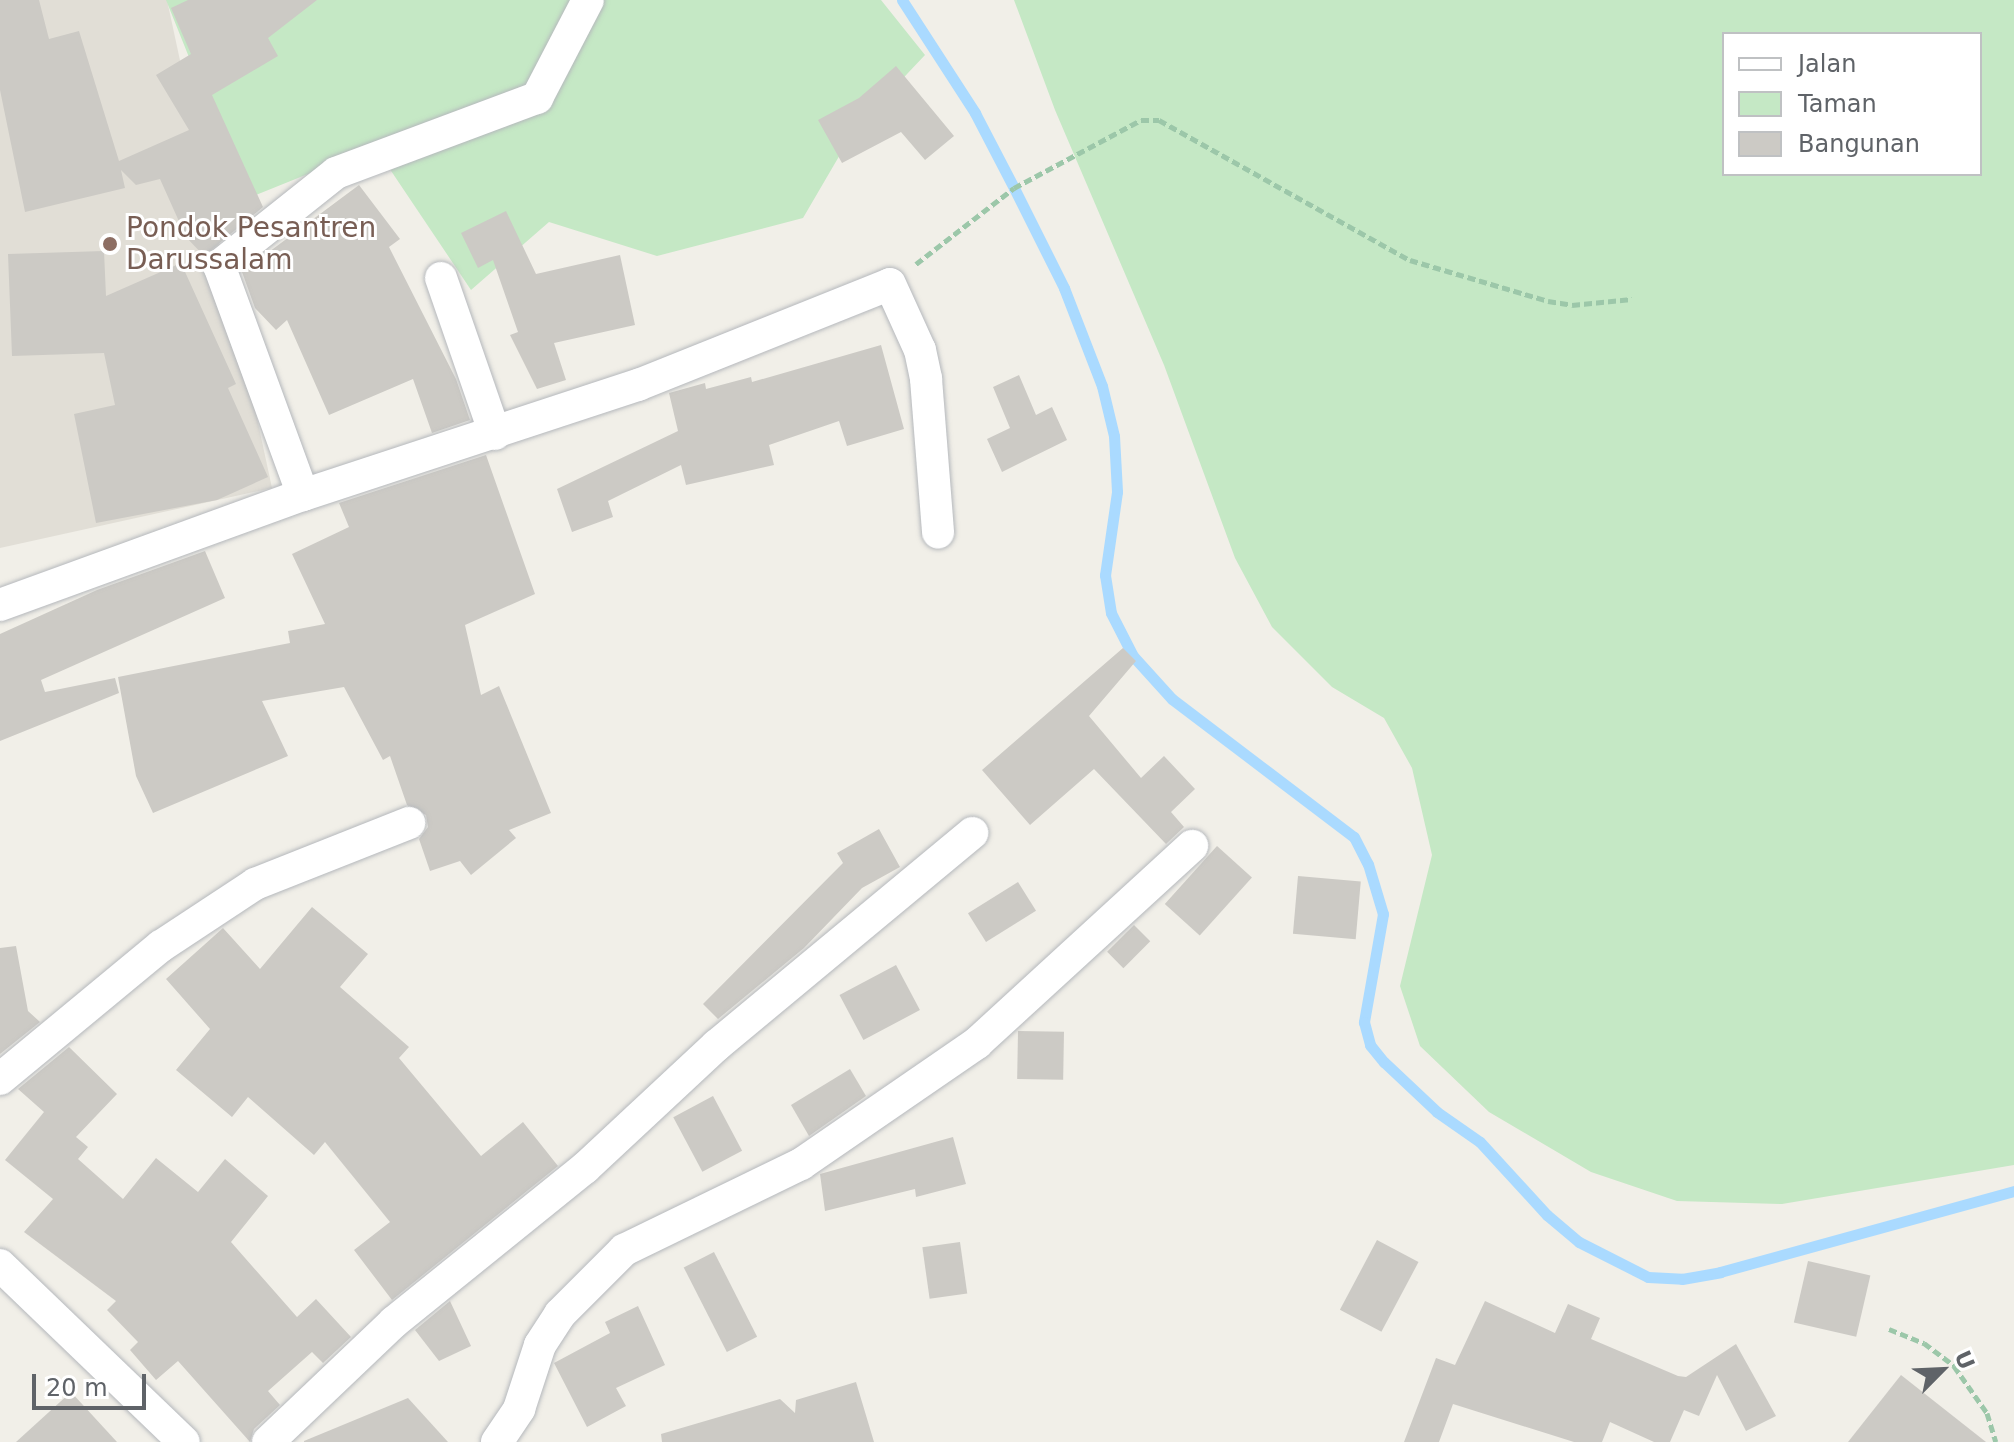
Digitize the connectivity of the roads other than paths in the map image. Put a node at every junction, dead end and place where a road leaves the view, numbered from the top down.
1 (588, 0) edge
2 (441, 278) dead end
3 (495, 434) junction
4 (303, 495) junction
5 (938, 533) dead end
6 (0, 605) edge
7 (409, 823) dead end
8 (972, 833) dead end
9 (1192, 846) dead end
10 (0, 1079) edge
11 (0, 1265) edge
12 (184, 1442) edge
13 (268, 1442) edge
14 (497, 1442) edge

1 - 4 street
2 - 3 street
3 - 4 street
3 - 5 street
4 - 6 street
7 - 10 street
8 - 13 street
9 - 14 street
11 - 12 street

